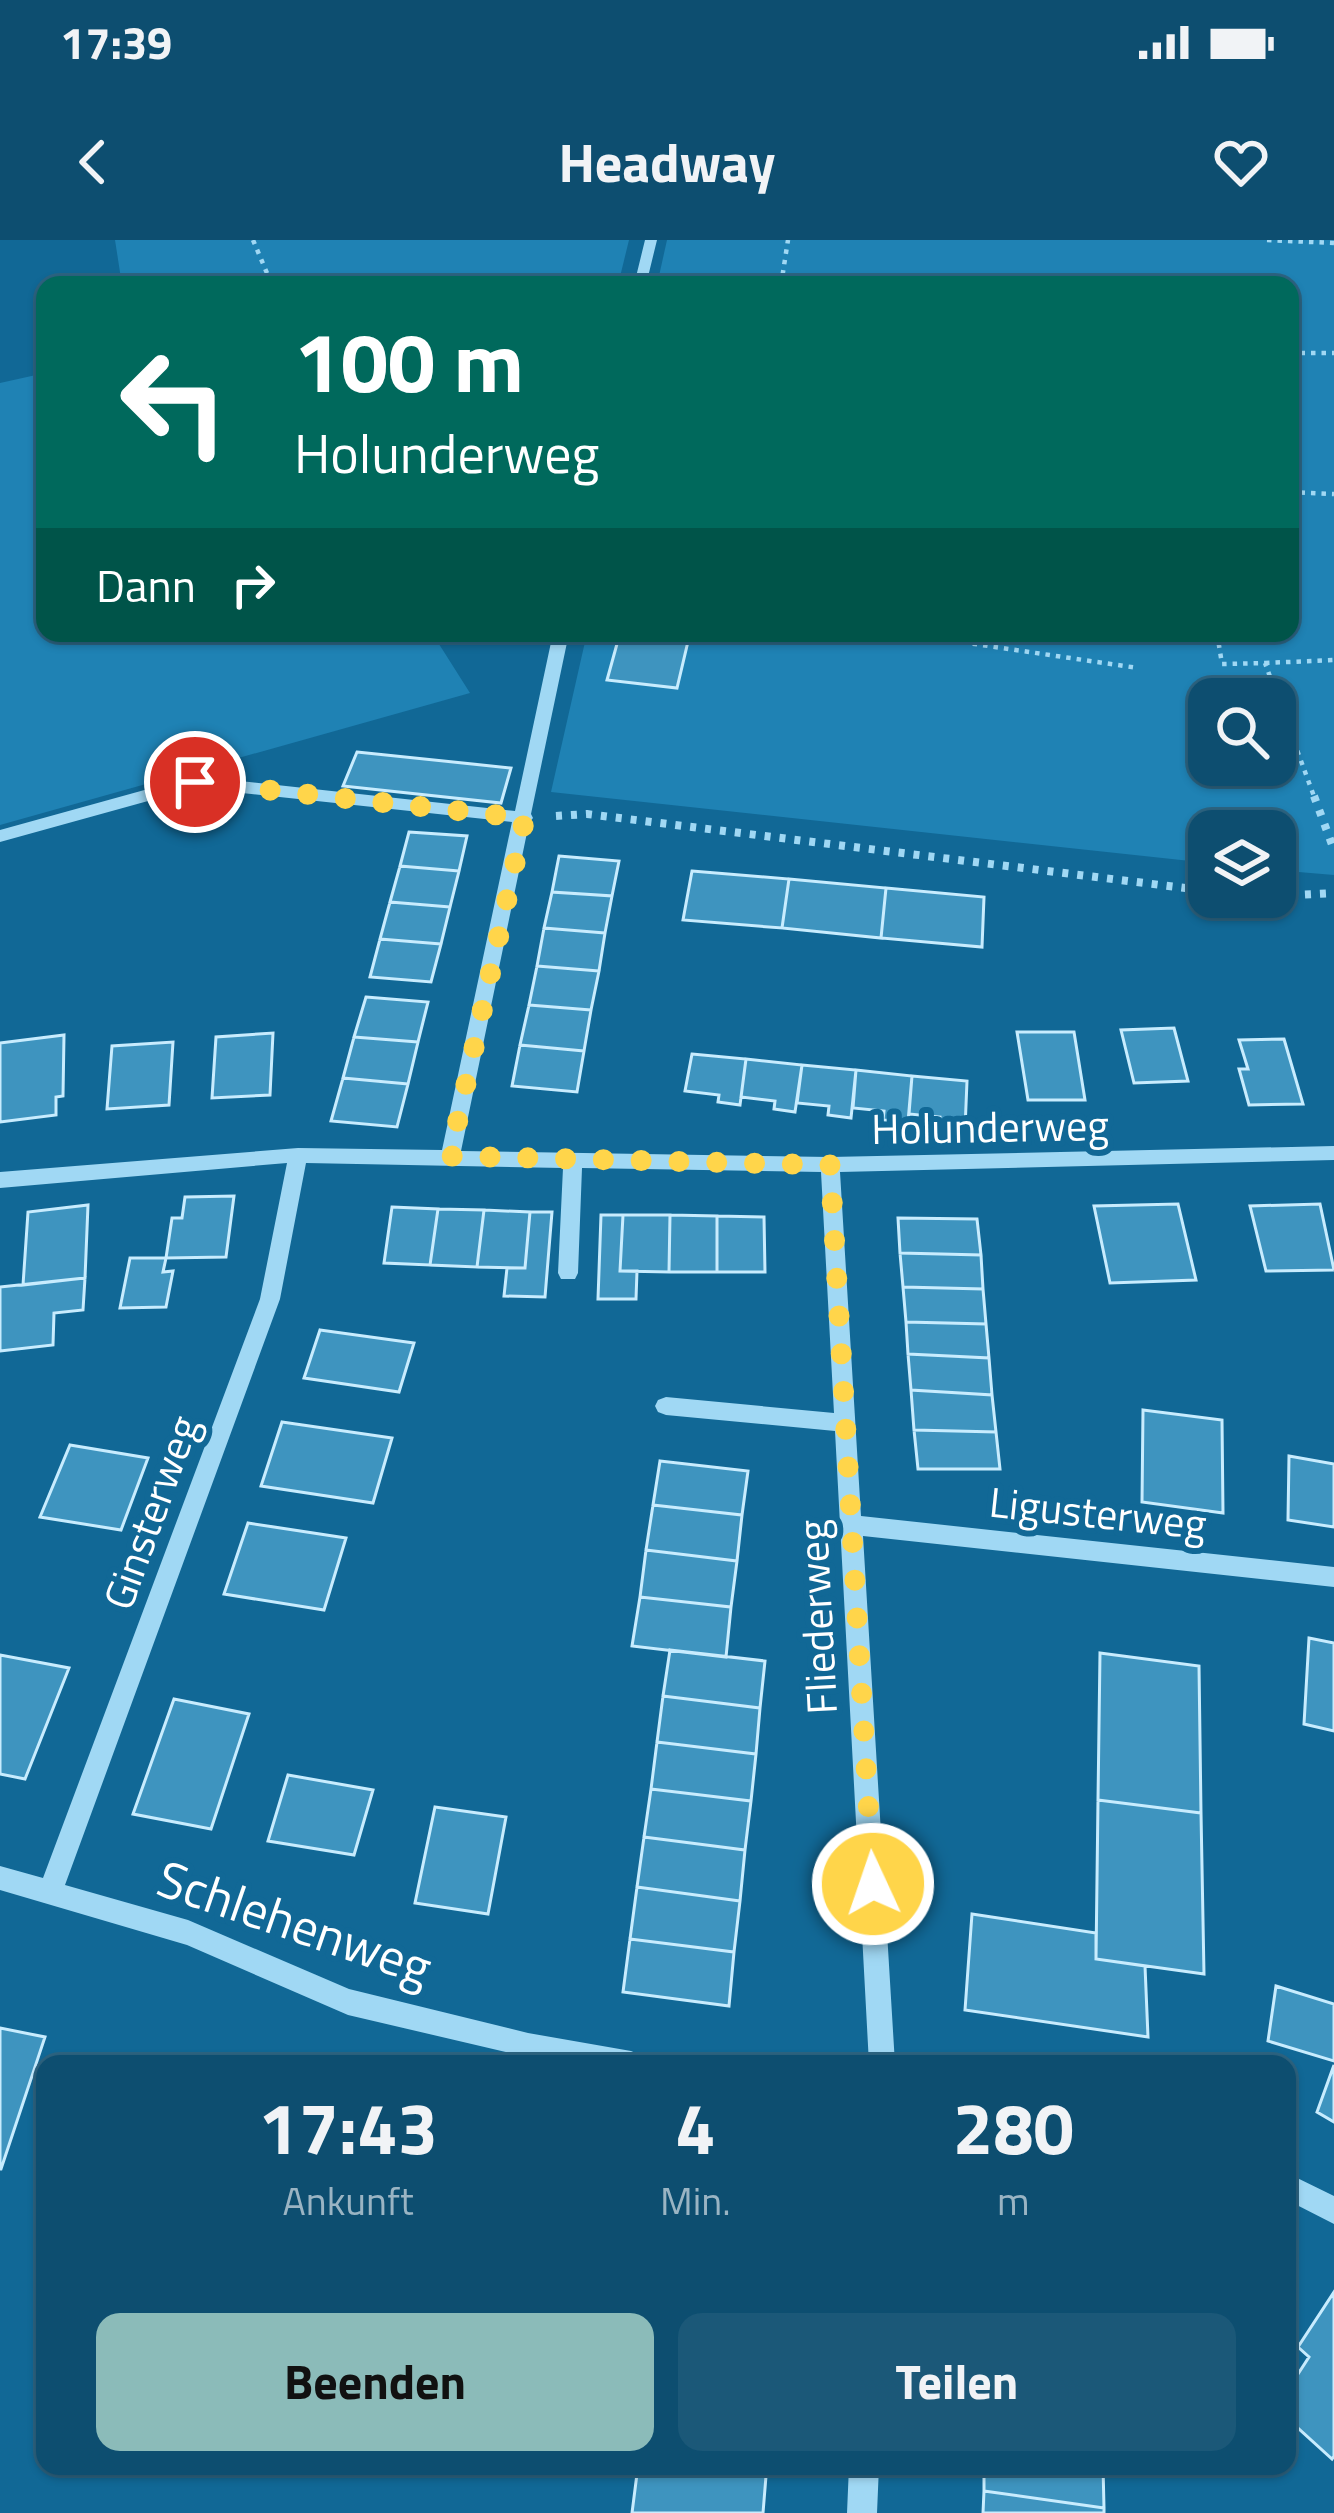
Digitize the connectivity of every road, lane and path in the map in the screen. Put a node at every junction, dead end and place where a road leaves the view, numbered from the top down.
1 (253, 240) edge
2 (651, 240) edge
3 (788, 240) edge
4 (1267, 240) edge
5 (1334, 243) edge
6 (268, 276) edge
7 (642, 276) edge
8 (782, 276) edge
9 (1299, 353) edge
10 (1334, 353) edge
11 (1299, 492) edge
12 (1334, 494) edge
13 (559, 642) edge
14 (962, 642) edge
15 (1218, 642) edge
16 (1334, 660) edge
17 (1265, 663) junction
18 (1138, 668) dead end
19 (525, 818) junction
20 (0, 836) edge
21 (1334, 850) edge
22 (1188, 888) edge
23 (1334, 893) edge
24 (1296, 895) edge
25 (1334, 1153) edge
26 (298, 1155) junction
27 (450, 1156) junction
28 (573, 1159) junction
29 (830, 1165) junction
30 (0, 1180) edge
31 (568, 1274) dead end
32 (667, 1406) dead end
33 (847, 1423) junction
34 (854, 1525) junction
35 (1334, 1576) edge
36 (0, 1878) edge
37 (51, 1889) junction
38 (580, 2055) edge
39 (882, 2055) edge
40 (1296, 2191) edge
41 (1334, 2210) edge
42 (864, 2475) edge
43 (862, 2513) edge

1 - 6 path
2 - 7 street
3 - 8 path
4 - 5 path
9 - 10 path
11 - 12 path
13 - 19 street
14 - 18 path
15 - 17 path
16 - 17 path
17 - 21 path
19 - 20 street
19 - 22 path
19 - 27 street
23 - 24 path
25 - 29 street, Holunderweg
26 - 27 street, Holunderweg
26 - 30 street, Holunderweg
26 - 37 street, Ginsterweg
27 - 28 street, Holunderweg
28 - 29 street, Holunderweg
28 - 31 street
29 - 33 street, Fliederweg
32 - 33 street
33 - 34 street, Fliederweg
34 - 35 street, Ligusterweg
34 - 39 street, Fliederweg
36 - 37 street, Schlehenweg
37 - 38 street, Schlehenweg
40 - 41 street
42 - 43 street

